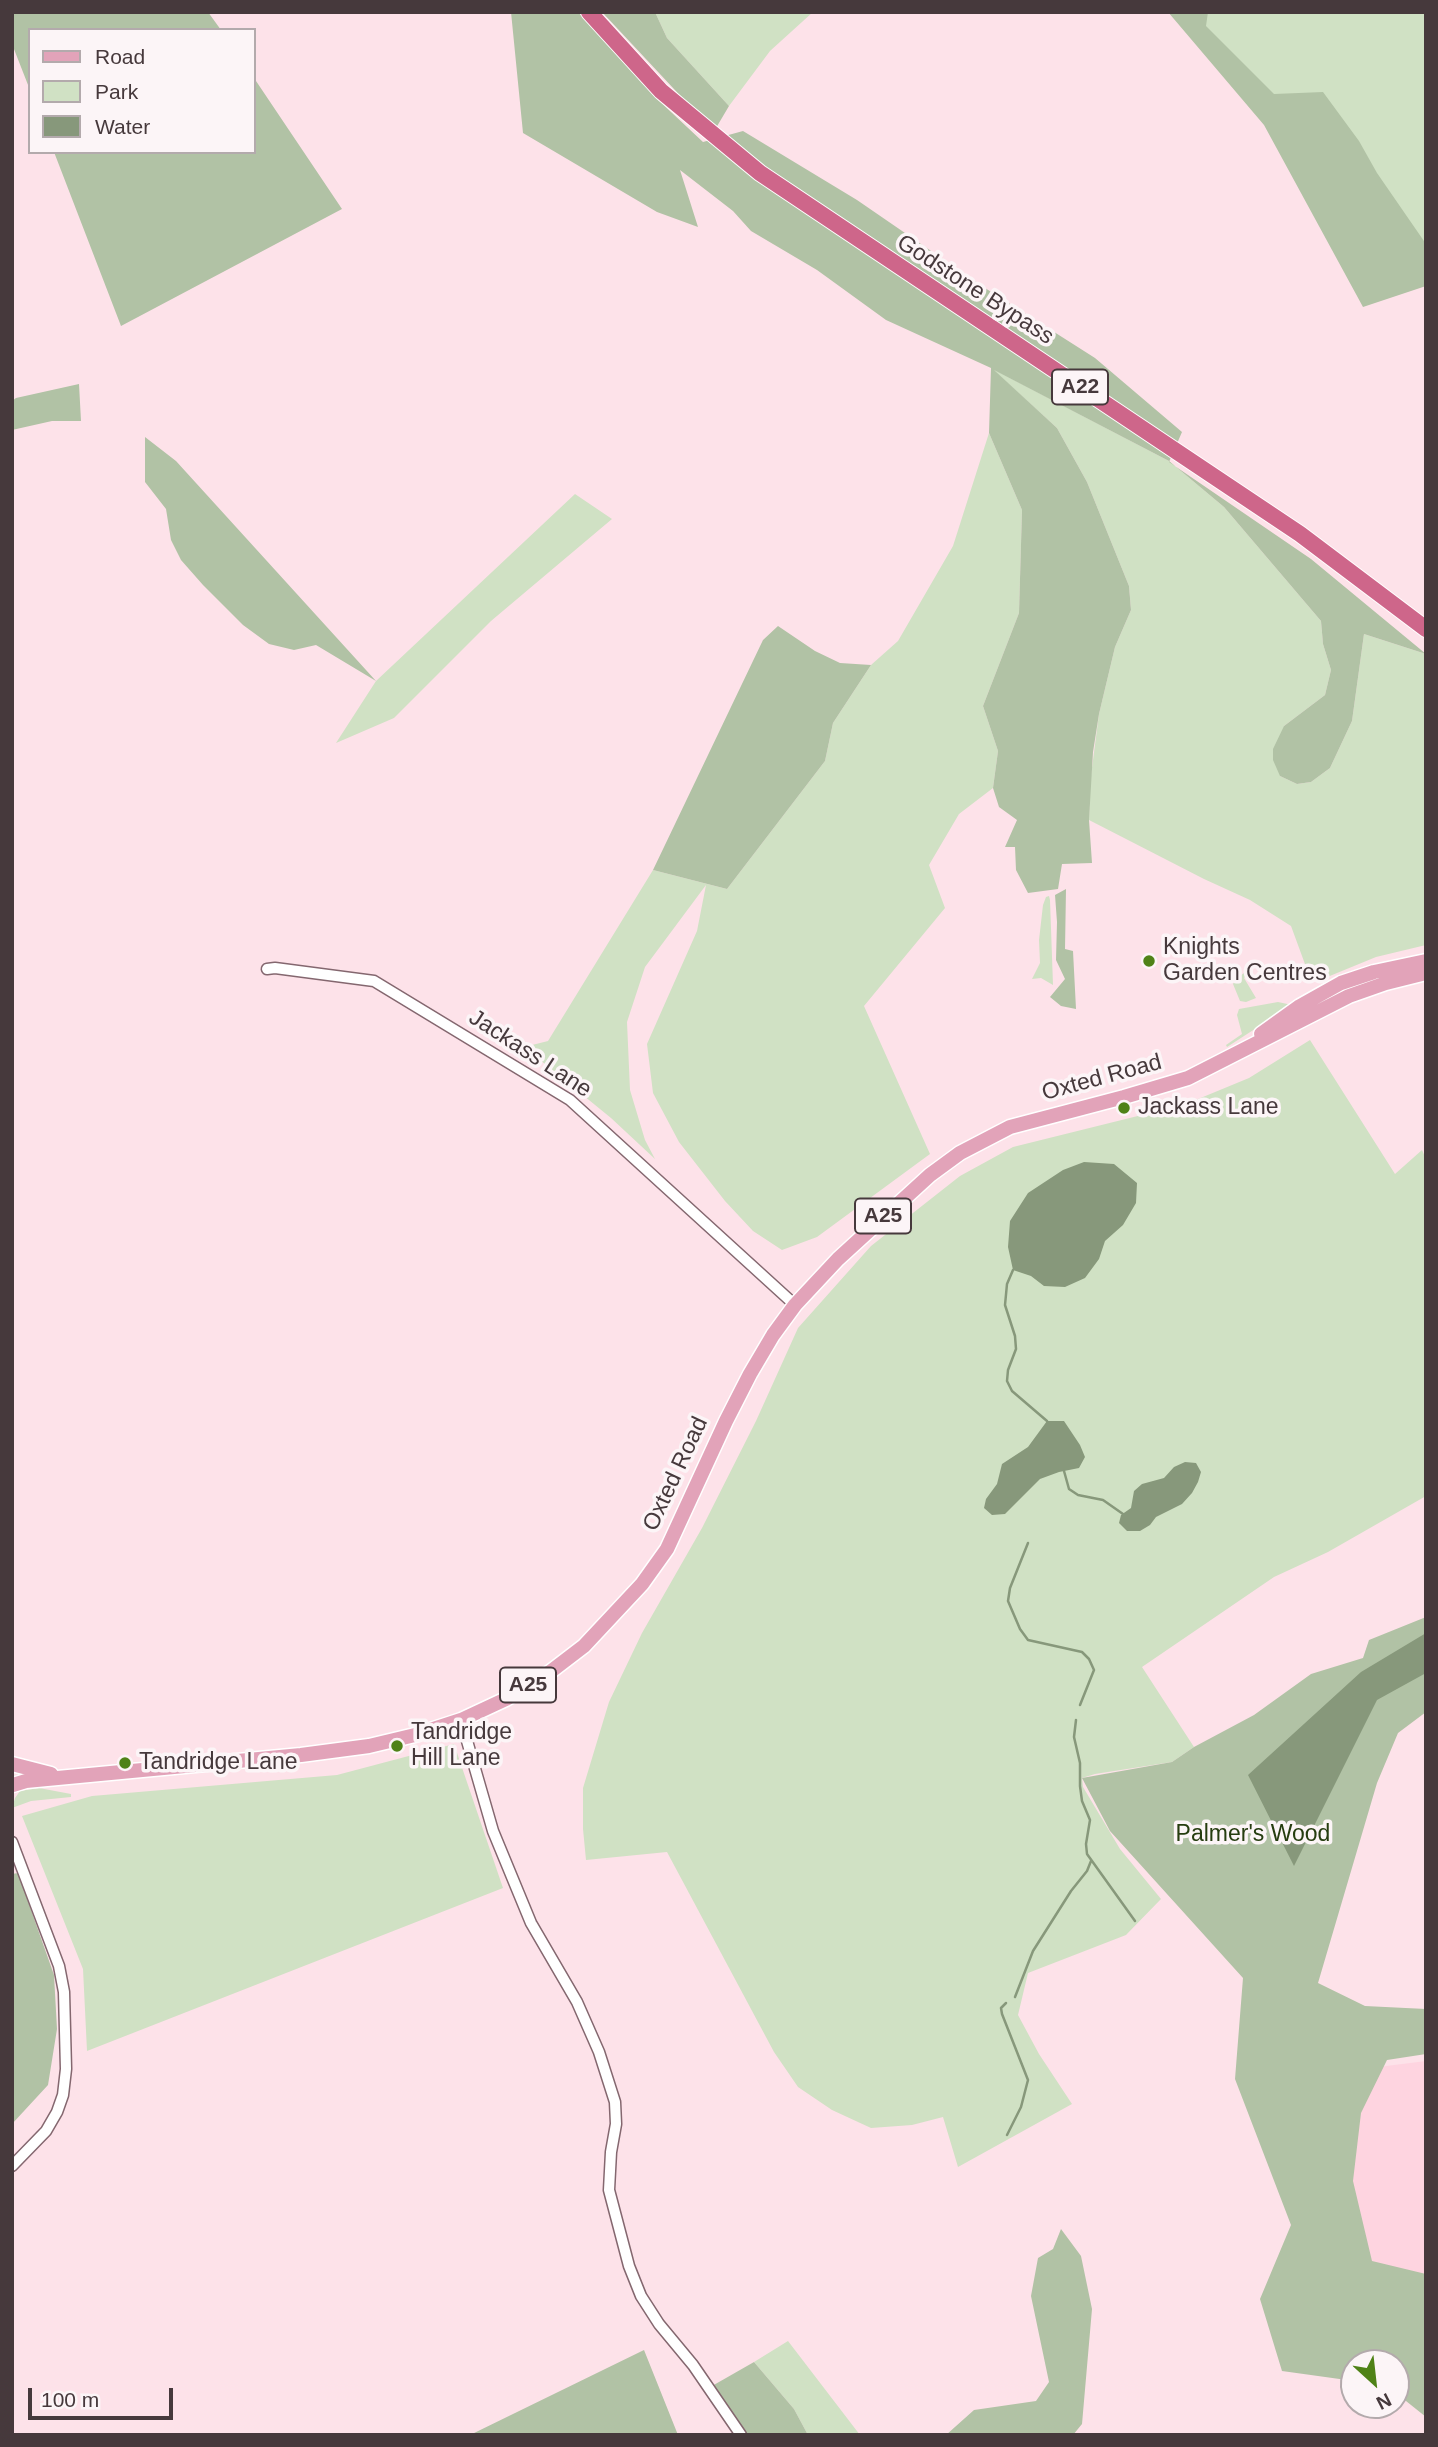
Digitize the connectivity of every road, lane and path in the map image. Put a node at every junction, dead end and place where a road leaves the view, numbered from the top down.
1 (589, 12) edge
2 (1426, 629) edge
3 (1426, 961) edge
4 (267, 970) dead end
5 (1426, 973) edge
6 (1250, 1045) junction
7 (795, 1305) junction
8 (461, 1720) junction
9 (12, 1765) edge
10 (69, 1778) junction
11 (13, 1786) edge
12 (12, 1842) edge
13 (12, 2166) edge
14 (741, 2435) edge

1 - 2 highway, Godstone Bypass / A22
3 - 6 main road, Oxted Road / A25
4 - 7 street, Jackass Lane
5 - 6 main road, Oxted Road / A25
6 - 7 main road, Oxted Road / A25
7 - 8 main road, Oxted Road / A25
8 - 10 main road, Oxted Road / A25
8 - 14 street
9 - 10 main road, Oxted Road / A25
9 - 11 main road
10 - 11 main road, Oxted Road / A25
12 - 13 street

